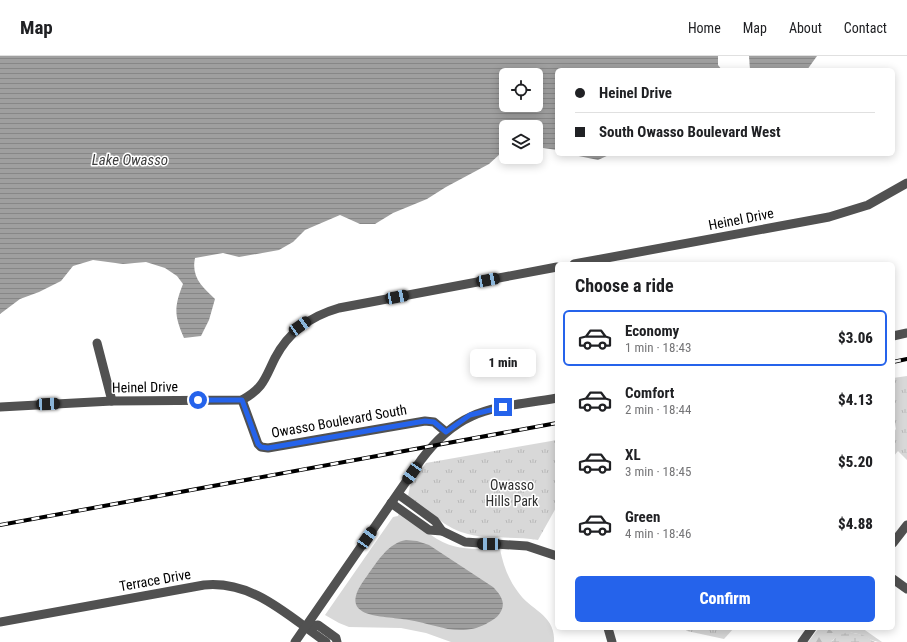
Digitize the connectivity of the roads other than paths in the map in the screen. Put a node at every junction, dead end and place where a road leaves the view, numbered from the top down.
1 (907, 183) edge
2 (620, 260) edge
3 (597, 262) edge
4 (555, 267) edge
5 (907, 333) edge
6 (895, 336) edge
7 (97, 343) dead end
8 (555, 398) edge
9 (242, 400) junction
10 (112, 401) junction
11 (0, 406) edge
12 (446, 432) junction
13 (398, 494) junction
14 (391, 503) junction
15 (907, 525) edge
16 (442, 531) junction
17 (895, 540) edge
18 (555, 555) edge
19 (895, 580) edge
20 (907, 589) edge
21 (0, 622) edge
22 (306, 626) junction
23 (609, 630) edge
24 (811, 630) edge
25 (295, 642) edge
26 (326, 642) edge
27 (337, 642) edge
28 (612, 642) edge
29 (802, 642) edge

1 - 2 street, Heinel Drive
2 - 3 street, Heinel Drive
4 - 9 street
5 - 6 street
7 - 10 street
8 - 12 street
9 - 10 street, Heinel Drive
9 - 12 street, Owasso Boulevard South
10 - 11 street, Heinel Drive
12 - 13 street
13 - 14 street
13 - 16 street
14 - 16 street
14 - 22 street
15 - 17 street
16 - 18 street
19 - 20 street
21 - 22 street, Terrace Drive
22 - 25 street
22 - 26 street, Terrace Drive
22 - 27 street
23 - 28 street
24 - 29 street

